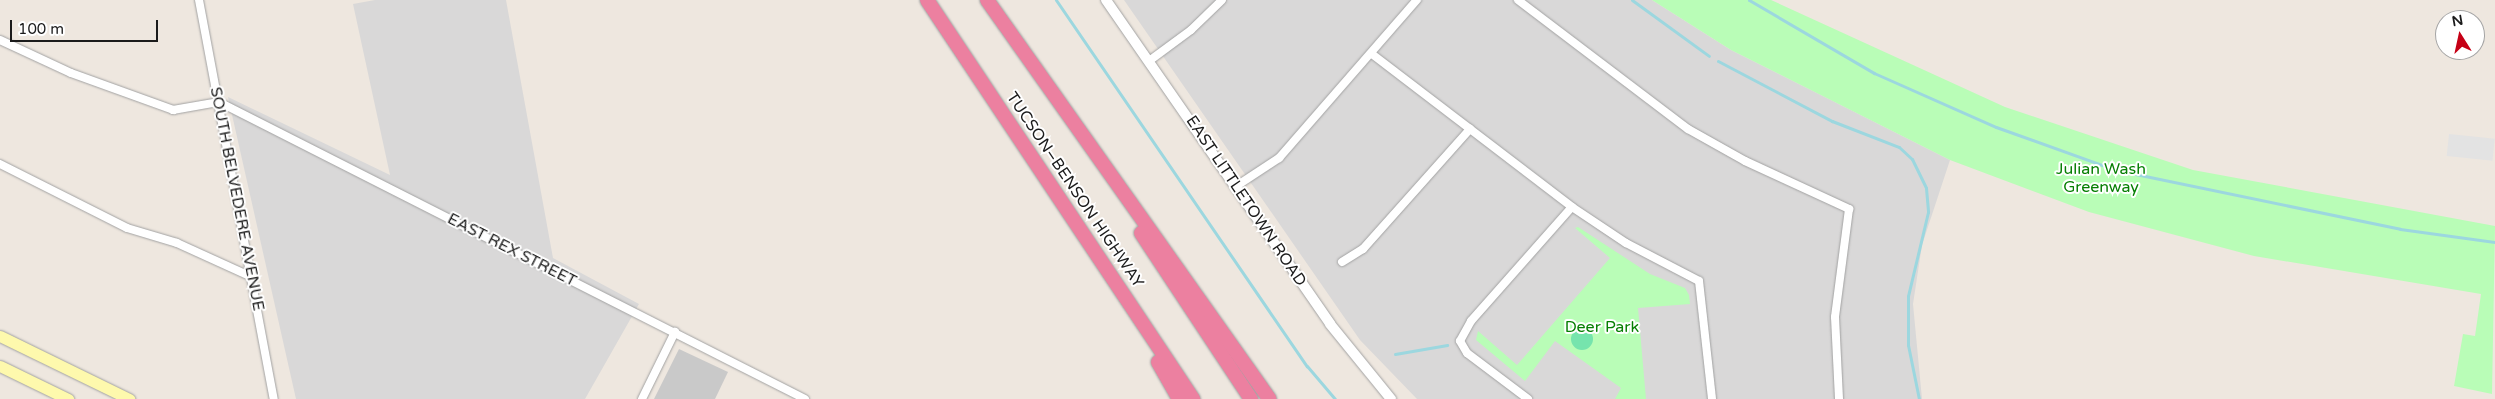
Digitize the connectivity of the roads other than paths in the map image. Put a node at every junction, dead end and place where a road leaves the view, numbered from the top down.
1 (199, 0) edge
2 (927, 0) edge
3 (986, 0) edge
4 (1106, 0) edge
5 (1209, 0) edge
6 (1222, 0) edge
7 (1417, 0) edge
8 (1518, 0) edge
9 (1214, 7) junction
10 (0, 40) edge
11 (1372, 54) junction
12 (1149, 61) junction
13 (219, 102) junction
14 (1470, 129) junction
15 (0, 164) edge
16 (1235, 187) junction
17 (1572, 207) junction
18 (1101, 261) junction
19 (1342, 262) dead end
20 (252, 277) junction
21 (675, 332) junction
22 (0, 336) edge
23 (0, 366) edge
24 (68, 399) edge
25 (129, 399) edge
26 (274, 399) edge
27 (642, 399) edge
28 (805, 399) edge
29 (1179, 399) edge
30 (1193, 399) edge
31 (1251, 399) edge
32 (1269, 399) edge
33 (1391, 399) edge
34 (1528, 399) edge
35 (1712, 399) edge
36 (1839, 399) edge

1 - 13 street, SOUTH BELVEDERE AVENUE
2 - 18 highway, TUCSON–BENSON HIGHWAY
3 - 31 highway, TUCSON–BENSON HIGHWAY
3 - 32 highway
4 - 12 street, EAST LITTLETOWN ROAD
5 - 9 street
6 - 9 street
7 - 11 street
8 - 36 street
9 - 12 street
10 - 13 street
11 - 14 street
11 - 16 street
12 - 16 street, EAST LITTLETOWN ROAD
13 - 20 street, SOUTH BELVEDERE AVENUE
13 - 21 street, EAST REX STREET
14 - 17 street
14 - 19 street
15 - 20 street
16 - 33 street, EAST LITTLETOWN ROAD
17 - 34 street
17 - 35 street
18 - 29 highway
18 - 30 highway, TUCSON–BENSON HIGHWAY
20 - 26 street, SOUTH BELVEDERE AVENUE
21 - 27 street
21 - 28 street, EAST REX STREET
22 - 25 main road
23 - 24 main road

